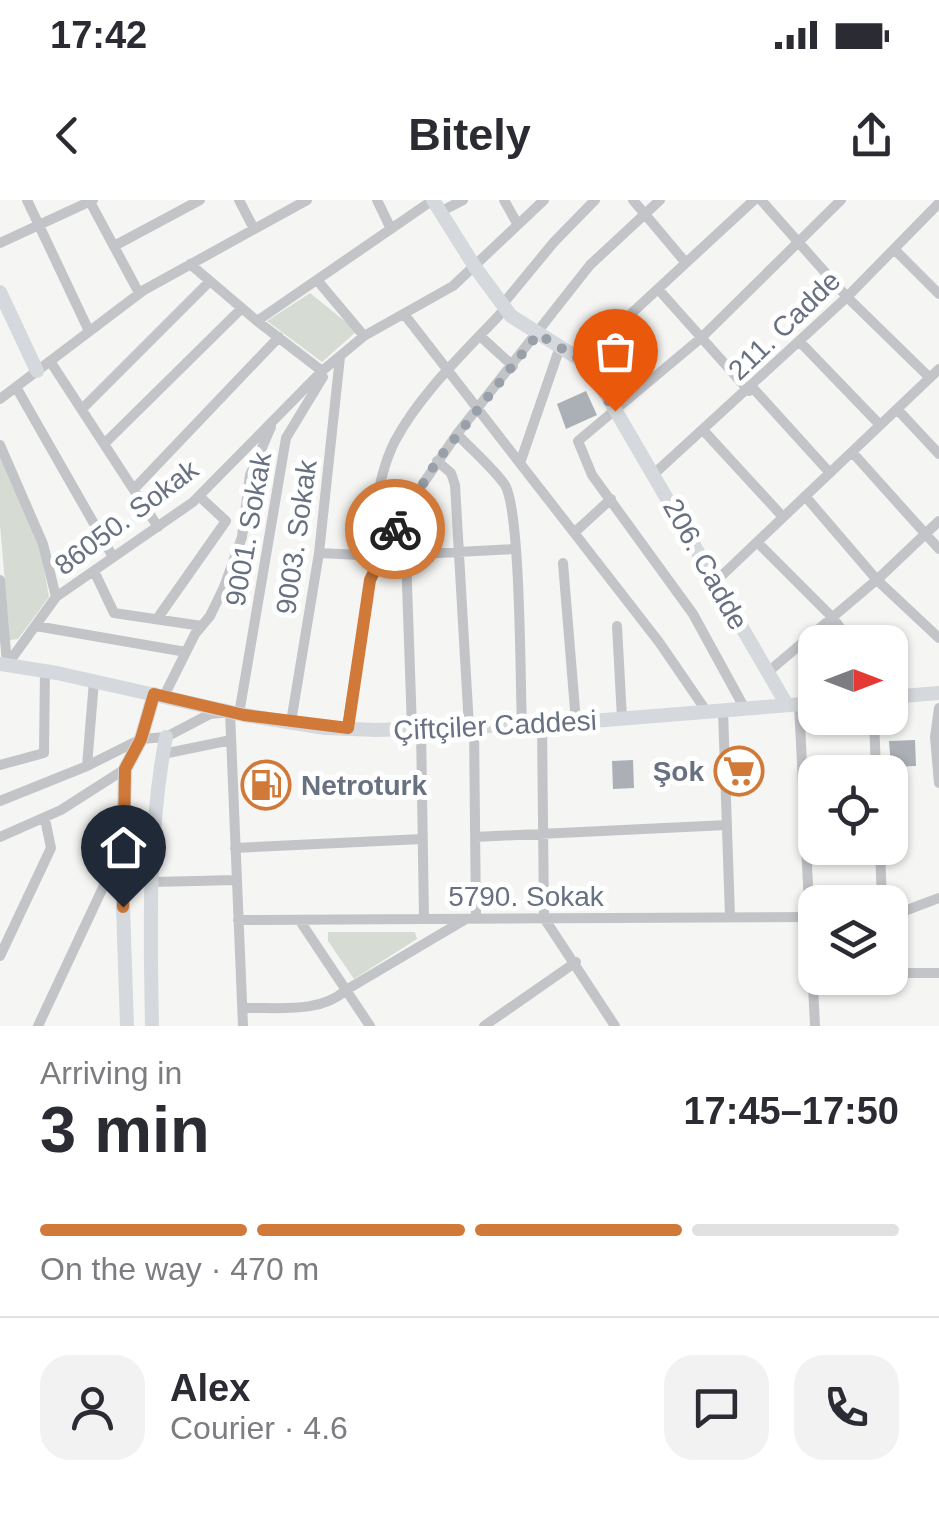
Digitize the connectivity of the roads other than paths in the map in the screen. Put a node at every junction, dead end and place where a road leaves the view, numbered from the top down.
1 (27, 200) edge
2 (200, 200) edge
3 (239, 200) edge
4 (307, 200) edge
5 (377, 200) edge
6 (463, 200) edge
7 (504, 200) edge
8 (544, 200) edge
9 (595, 200) edge
10 (633, 200) edge
11 (660, 200) edge
12 (757, 200) edge
13 (841, 200) edge
14 (91, 201) edge
15 (938, 202) edge
16 (435, 204) edge
17 (645, 212) junction
18 (518, 225) junction
19 (37, 226) junction
20 (254, 229) junction
21 (391, 229) junction
22 (0, 242) edge
23 (799, 243) junction
24 (116, 245) junction
25 (894, 249) junction
26 (686, 263) junction
27 (190, 264) junction
28 (475, 267) junction
29 (317, 280) junction
30 (210, 281) junction
31 (658, 288) junction
32 (0, 292) edge
33 (139, 294) junction
34 (939, 294) edge
35 (847, 297) junction
36 (503, 307) junction
37 (242, 308) junction
38 (404, 314) junction
39 (257, 321) junction
40 (89, 331) junction
41 (538, 334) junction
42 (364, 336) junction
43 (480, 336) junction
44 (279, 337) junction
45 (701, 338) junction
46 (800, 342) junction
47 (560, 347) junction
48 (50, 360) junction
49 (581, 360) junction
50 (332, 364) junction
51 (513, 366) junction
52 (37, 371) junction
53 (446, 372) junction
54 (934, 374) edge
55 (16, 387) junction
56 (750, 389) junction
57 (0, 399) edge
58 (82, 409) junction
59 (478, 409) junction
60 (897, 409) junction
61 (615, 411) junction
62 (275, 417) junction
63 (880, 425) junction
64 (703, 430) junction
65 (458, 434) junction
66 (104, 444) junction
67 (0, 445) edge
68 (852, 452) junction
69 (939, 454) edge
70 (437, 461) junction
71 (520, 463) junction
72 (655, 473) junction
73 (830, 473) junction
74 (134, 489) junction
75 (199, 496) junction
76 (805, 496) junction
77 (611, 499) junction
78 (783, 517) junction
79 (939, 521) edge
80 (158, 526) junction
81 (575, 532) junction
82 (926, 536) junction
83 (757, 542) junction
84 (939, 548) edge
85 (515, 549) junction
86 (319, 553) junction
87 (460, 553) junction
88 (406, 555) junction
89 (375, 556) junction
90 (113, 557) junction
91 (563, 563) dead end
92 (94, 571) junction
93 (0, 580) edge
94 (877, 580) junction
95 (714, 583) junction
96 (56, 597) junction
97 (832, 618) junction
98 (158, 619) junction
99 (838, 625) edge
100 (36, 626) junction
101 (202, 626) junction
102 (617, 626) dead end
103 (939, 638) edge
104 (186, 652) junction
105 (4, 664) edge
106 (45, 671) junction
107 (768, 672) junction
108 (94, 681) junction
109 (939, 693) edge
110 (159, 695) junction
111 (908, 695) edge
112 (798, 702) edge
113 (798, 704) edge
114 (745, 708) junction
115 (939, 708) edge
116 (723, 710) junction
117 (706, 712) junction
118 (235, 713) junction
119 (622, 718) junction
120 (291, 722) junction
121 (576, 722) junction
122 (522, 724) junction
123 (542, 724) junction
124 (471, 727) junction
125 (348, 728) junction
126 (417, 729) junction
127 (802, 735) edge
128 (166, 737) junction
129 (141, 739) junction
130 (231, 740) junction
131 (163, 754) junction
132 (0, 766) edge
133 (87, 766) junction
134 (125, 769) junction
135 (939, 783) edge
136 (0, 801) edge
137 (45, 819) junction
138 (727, 825) junction
139 (543, 834) junction
140 (476, 837) junction
141 (0, 838) edge
142 (422, 839) junction
143 (124, 844) junction
144 (235, 848) junction
145 (236, 880) junction
146 (153, 882) junction
147 (809, 885) edge
148 (939, 898) edge
149 (908, 910) edge
150 (730, 917) junction
151 (798, 917) edge
152 (472, 918) junction
153 (544, 918) junction
154 (424, 919) junction
155 (238, 920) junction
156 (300, 922) junction
157 (0, 956) edge
158 (576, 962) junction
159 (939, 972) edge
160 (908, 973) edge
161 (346, 990) junction
162 (814, 995) edge
163 (243, 1008) junction
164 (38, 1026) edge
165 (126, 1026) edge
166 (152, 1026) edge
167 (243, 1026) edge
168 (370, 1026) edge
169 (484, 1026) edge
170 (616, 1026) edge
171 (815, 1026) edge

1 - 19 street
2 - 24 street
3 - 20 street
4 - 20 street
5 - 21 street
6 - 16 street
7 - 18 street
8 - 18 street
9 - 36 street
10 - 17 street
11 - 17 street
12 - 23 street
12 - 26 street
13 - 23 street
14 - 19 street
14 - 24 street
15 - 25 street, 211. Cadde
16 - 21 street
16 - 28 street, 206. Cadde
17 - 26 street
17 - 41 street
18 - 28 street
19 - 22 street
19 - 40 street
20 - 27 street
21 - 29 street
23 - 35 street
23 - 45 street
24 - 33 street
25 - 34 street
25 - 35 street, 211. Cadde
26 - 31 street
27 - 30 street
27 - 33 street
28 - 36 street, 206. Cadde
28 - 38 street
29 - 39 street
29 - 42 street
30 - 37 street
30 - 58 street
31 - 45 street
31 - 49 street
32 - 52 street
33 - 40 street
35 - 46 street, 211. Cadde
35 - 54 street
36 - 41 street, 206. Cadde
36 - 43 street
37 - 39 street
37 - 66 street
38 - 42 street
38 - 53 street
39 - 44 street
40 - 48 street
41 - 47 street, 206. Cadde
41 - 51 street
42 - 50 street
43 - 51 street
43 - 53 street
44 - 50 street
44 - 74 street
45 - 56 street
45 - 61 street
46 - 56 street, 211. Cadde
46 - 63 street
47 - 49 street, 206. Cadde
47 - 71 street
48 - 52 street
48 - 58 street
49 - 61 street, 206. Cadde
50 - 62 street, 86050. Sokak
50 - 86 street, 9003. Sokak
50 - 118 street, 9001. Sokak
51 - 59 street
52 - 55 street
53 - 59 street
53 - 89 street
54 - 60 street
55 - 57 street
55 - 90 street
56 - 64 street, 211. Cadde
56 - 73 street
58 - 66 street
59 - 65 street
59 - 71 street
60 - 63 street
60 - 69 street
61 - 72 street, 206. Cadde
61 - 77 street
62 - 75 street, 86050. Sokak
62 - 101 street
63 - 68 street
64 - 72 street, 211. Cadde
64 - 78 street
65 - 70 street
65 - 85 street
66 - 74 street
67 - 96 street
68 - 73 street
68 - 82 street
70 - 87 street
70 - 89 street
71 - 81 street
72 - 95 street, 206. Cadde
73 - 76 street
74 - 80 street
75 - 80 street, 86050. Sokak
75 - 98 street
76 - 78 street
76 - 94 street
77 - 81 street
77 - 114 street
78 - 83 street
79 - 82 street
80 - 90 street, 86050. Sokak
81 - 117 street
82 - 84 street
82 - 94 street
83 - 95 street
83 - 97 street
85 - 87 street
85 - 122 street
86 - 89 street
86 - 120 street, 9003. Sokak
87 - 88 street
87 - 124 street
88 - 89 street
88 - 126 street
89 - 125 street
90 - 92 street, 86050. Sokak
91 - 121 street
92 - 96 street, 86050. Sokak
92 - 98 street
93 - 105 street
94 - 97 street
94 - 103 street
95 - 107 street, 206. Cadde
96 - 100 street, 86050. Sokak
97 - 99 street
97 - 107 street
98 - 101 street
100 - 104 street
100 - 105 street, 86050. Sokak
101 - 104 street
102 - 119 street
104 - 110 street
105 - 106 street, Çiftçiler Caddesi
106 - 108 street, Çiftçiler Caddesi
106 - 132 street
107 - 112 street, 206. Cadde
108 - 110 street, Çiftçiler Caddesi
108 - 133 street
109 - 111 street
110 - 118 street, Çiftçiler Caddesi
110 - 129 street
113 - 114 street, Çiftçiler Caddesi
114 - 116 street, Çiftçiler Caddesi
115 - 135 street
116 - 117 street, Çiftçiler Caddesi
116 - 138 street
117 - 119 street, Çiftçiler Caddesi
118 - 120 street, Çiftçiler Caddesi
118 - 128 street
118 - 130 street, 9001. Sokak
119 - 121 street, Çiftçiler Caddesi
120 - 125 street, Çiftçiler Caddesi
121 - 123 street, Çiftçiler Caddesi
122 - 123 street, Çiftçiler Caddesi
122 - 124 street, Çiftçiler Caddesi
123 - 139 street
124 - 126 street, Çiftçiler Caddesi
124 - 140 street
125 - 126 street, Çiftçiler Caddesi
126 - 142 street
127 - 147 street
128 - 129 street
128 - 131 street
129 - 133 street
129 - 134 street
130 - 131 street
130 - 144 street, 9001. Sokak
131 - 146 street
133 - 136 street
134 - 137 street
134 - 143 street
137 - 141 street
137 - 157 street
138 - 139 street
138 - 150 street
139 - 140 street
139 - 153 street
140 - 152 street
142 - 144 street
142 - 154 street
143 - 164 street
143 - 165 street
144 - 145 street, 9001. Sokak
145 - 146 street
145 - 155 street, 9001. Sokak
146 - 166 street
148 - 149 street
150 - 151 street, 5790. Sokak
150 - 153 street, 5790. Sokak
152 - 153 street, 5790. Sokak
152 - 154 street, 5790. Sokak
152 - 161 street
153 - 158 street
154 - 156 street, 5790. Sokak
155 - 156 street, 5790. Sokak
155 - 163 street, 9001. Sokak
156 - 161 street
158 - 169 street
158 - 170 street
159 - 160 street
161 - 163 street
161 - 168 street
162 - 171 street
163 - 167 street, 9001. Sokak

